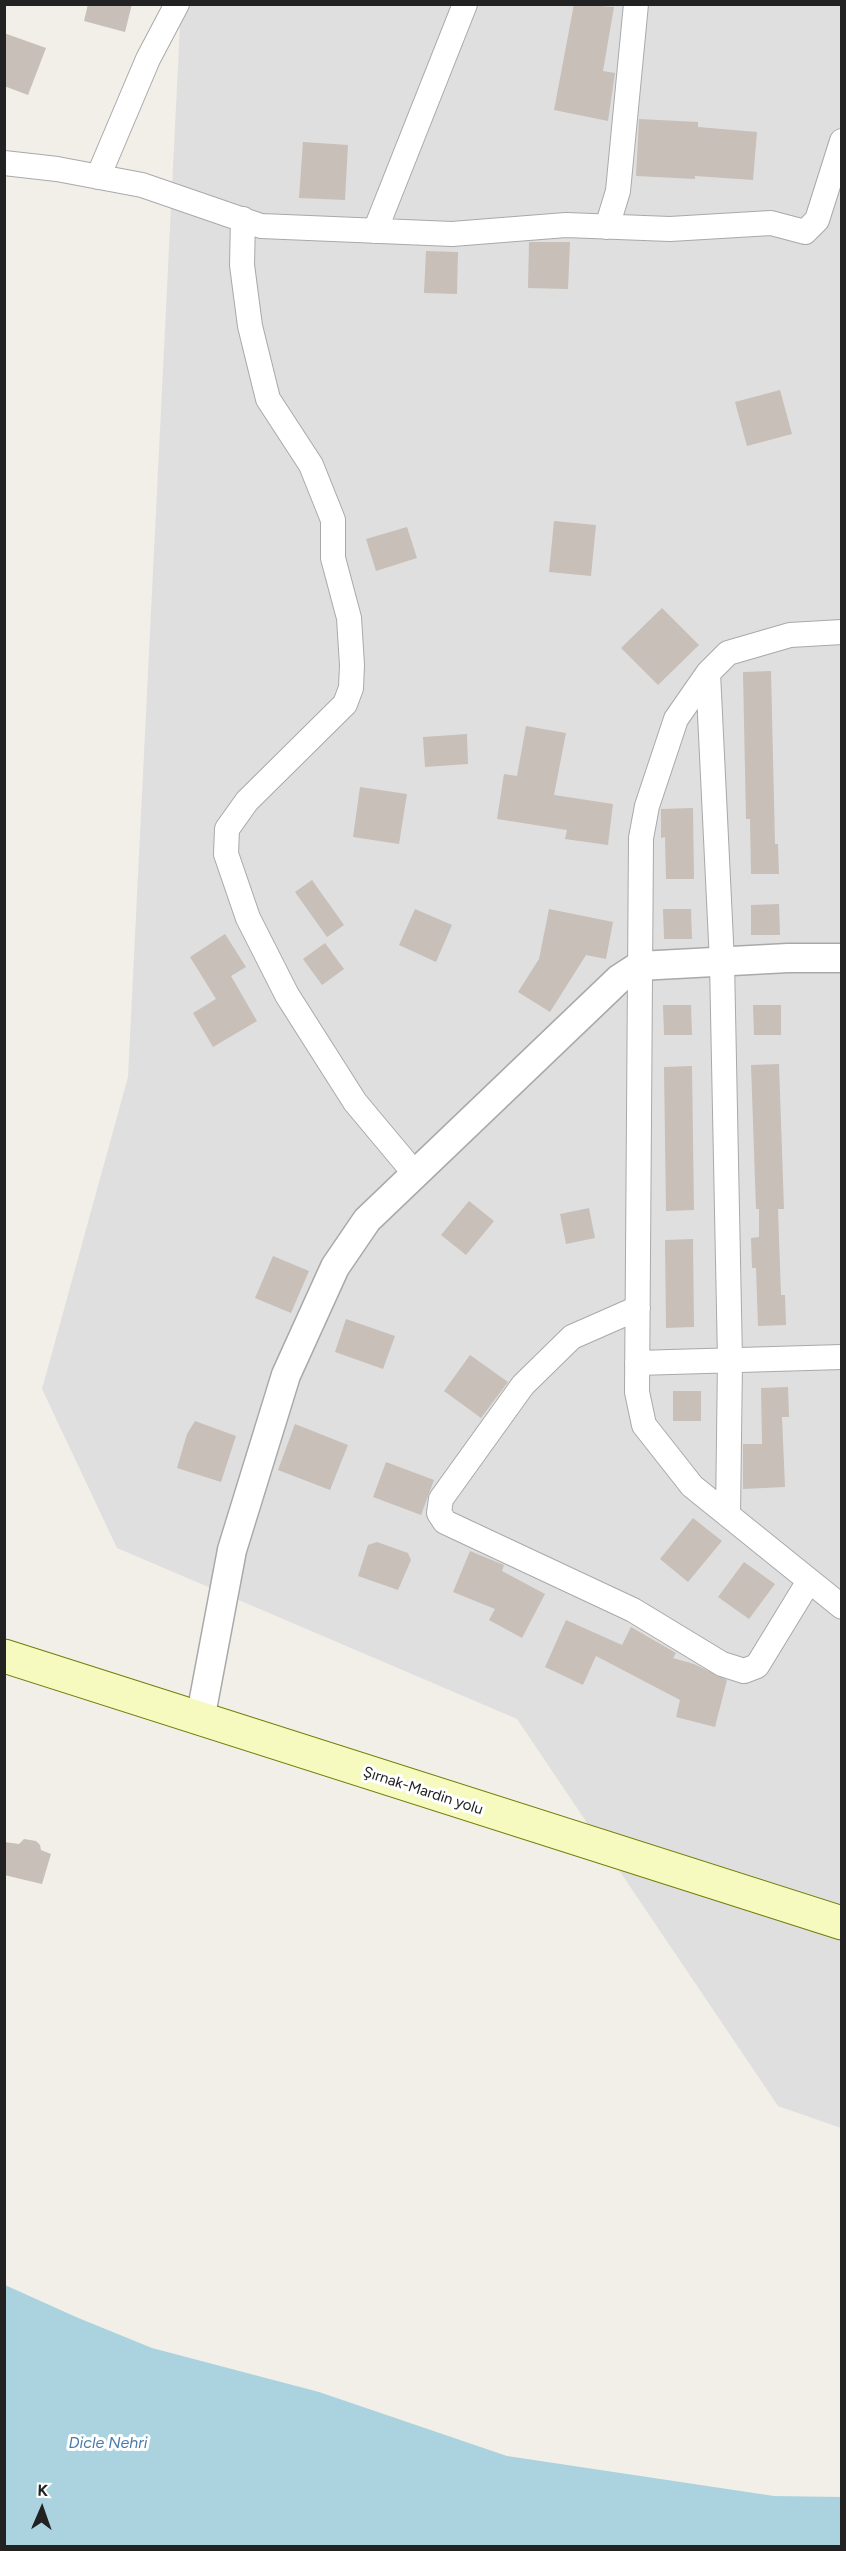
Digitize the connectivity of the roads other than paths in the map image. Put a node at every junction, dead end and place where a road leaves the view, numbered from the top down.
1 (177, 4) edge
2 (465, 4) edge
3 (636, 4) edge
4 (842, 141) edge
5 (4, 164) edge
6 (98, 177) junction
7 (243, 219) junction
8 (607, 227) junction
9 (375, 231) junction
10 (842, 632) edge
11 (708, 673) junction
12 (842, 958) edge
13 (722, 962) junction
14 (639, 966) junction
15 (416, 1175) junction
16 (638, 1308) junction
17 (842, 1357) edge
18 (730, 1360) junction
19 (638, 1363) junction
20 (728, 1515) junction
21 (809, 1581) junction
22 (842, 1607) edge
23 (4, 1656) edge
24 (200, 1720) junction
25 (842, 1923) edge

1 - 6 street
2 - 9 street
3 - 8 street
4 - 8 street
5 - 6 street
6 - 7 street
7 - 9 street
7 - 15 street
8 - 9 street
10 - 11 street
11 - 13 street
11 - 14 street
12 - 13 street
13 - 14 street
13 - 18 street
14 - 15 street
14 - 16 street
15 - 24 street
16 - 19 street
16 - 21 street
17 - 18 street
18 - 19 street
18 - 20 street
19 - 20 street
20 - 21 street
21 - 22 street
23 - 24 main road, Şırnak-Mardin yolu
24 - 25 main road, Şırnak-Mardin yolu

